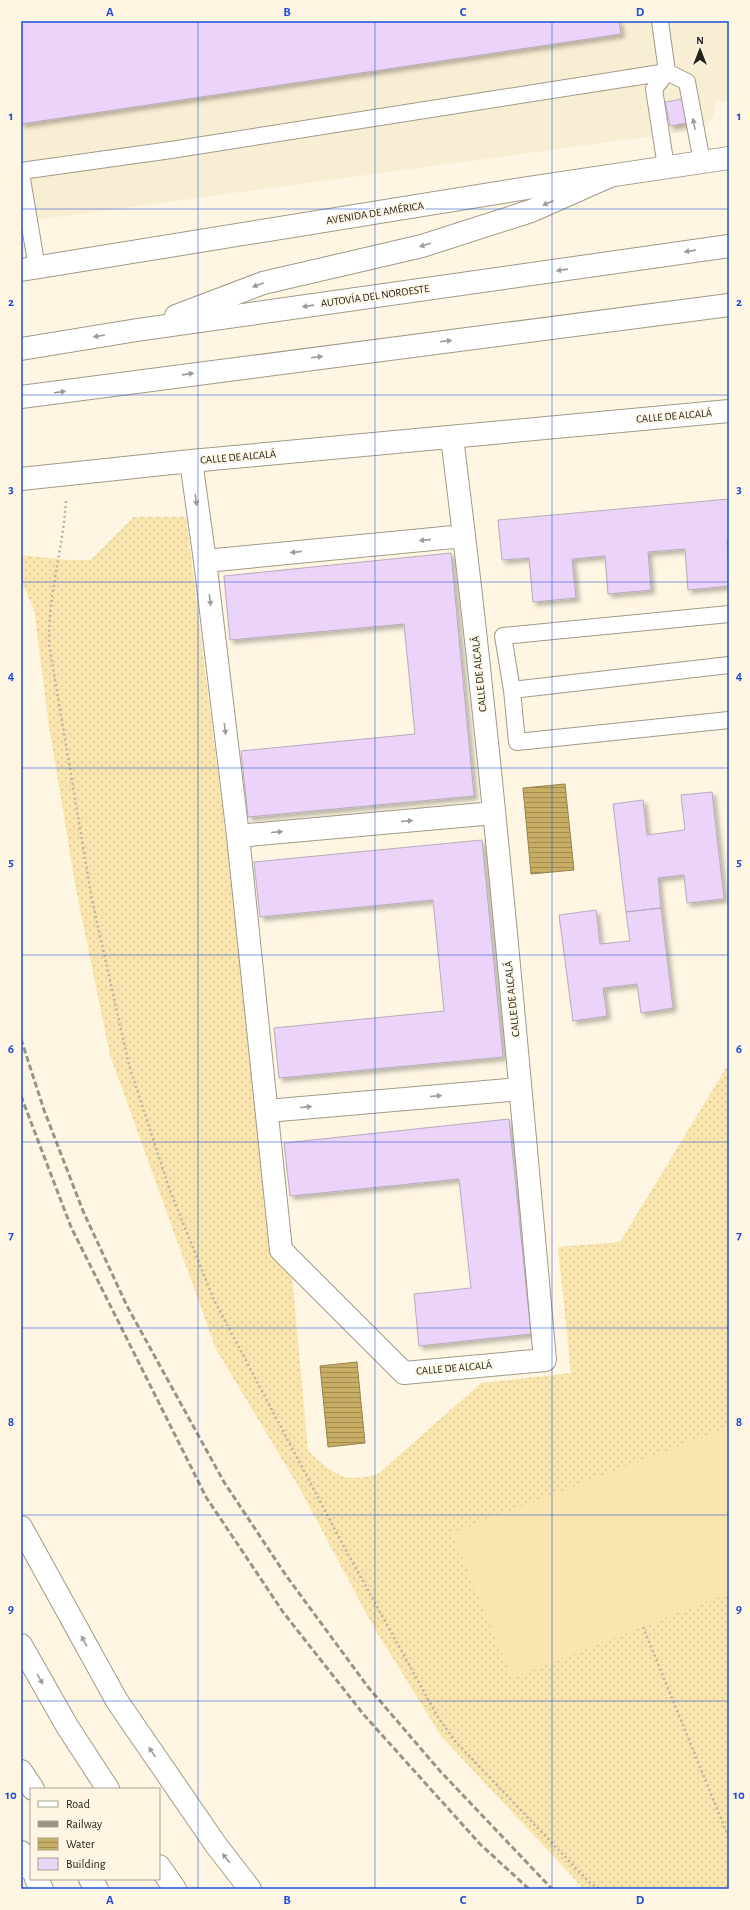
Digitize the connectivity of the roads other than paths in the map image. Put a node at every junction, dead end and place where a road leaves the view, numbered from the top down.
1 (660, 21) edge
2 (667, 72) junction
3 (729, 158) edge
4 (702, 162) junction
5 (666, 167) junction
6 (21, 172) edge
7 (610, 176) junction
8 (729, 246) edge
9 (29, 269) edge
10 (729, 305) edge
11 (137, 330) junction
12 (21, 349) edge
13 (21, 397) edge
14 (729, 411) edge
15 (452, 438) junction
16 (191, 461) junction
17 (21, 479) edge
18 (464, 536) junction
19 (205, 561) junction
20 (729, 614) edge
21 (729, 665) edge
22 (512, 690) junction
23 (729, 720) edge
24 (494, 813) junction
25 (238, 836) junction
26 (520, 1088) junction
27 (267, 1111) junction
28 (21, 1527) edge
29 (21, 1645) edge
30 (21, 1771) edge
31 (32, 1788) edge
32 (107, 1788) edge
33 (21, 1852) edge
34 (160, 1867) edge
35 (30, 1868) edge
36 (37, 1880) edge
37 (91, 1880) edge
38 (42, 1889) edge
39 (97, 1889) edge
40 (175, 1889) edge
41 (250, 1889) edge

1 - 2 lane
4 -> 2 lane
2 - 5 lane
2 - 6 lane
3 - 4 main road, AVENIDA DE AMÉRICA
4 - 5 main road, AVENIDA DE AMÉRICA
5 - 7 main road, AVENIDA DE AMÉRICA
6 - 9 lane
7 - 9 main road, AVENIDA DE AMÉRICA
7 -> 11 main road
8 -> 11 main road, AUTOVÍA DEL NORDESTE
13 -> 10 main road
11 -> 12 main road, AUTOVÍA DEL NORDESTE
14 - 15 main road, CALLE DE ALCALÁ
15 - 16 main road, CALLE DE ALCALÁ
15 - 18 main road, CALLE DE ALCALÁ
16 - 17 main road, CALLE DE ALCALÁ
16 -> 19 main road, CALLE DE ALCALÁ
18 -> 19 main road
18 - 24 main road, CALLE DE ALCALÁ
19 -> 25 main road, CALLE DE ALCALÁ
20 - 22 lane
21 - 22 lane
22 - 23 lane
25 -> 24 main road
24 - 26 main road, CALLE DE ALCALÁ
25 - 27 main road, CALLE DE ALCALÁ
27 -> 26 main road
26 - 27 main road, CALLE DE ALCALÁ
41 -> 28 main road
29 -> 32 main road
30 - 31 main road
33 - 35 main road
34 - 40 main road
36 - 38 main road
37 - 39 main road

